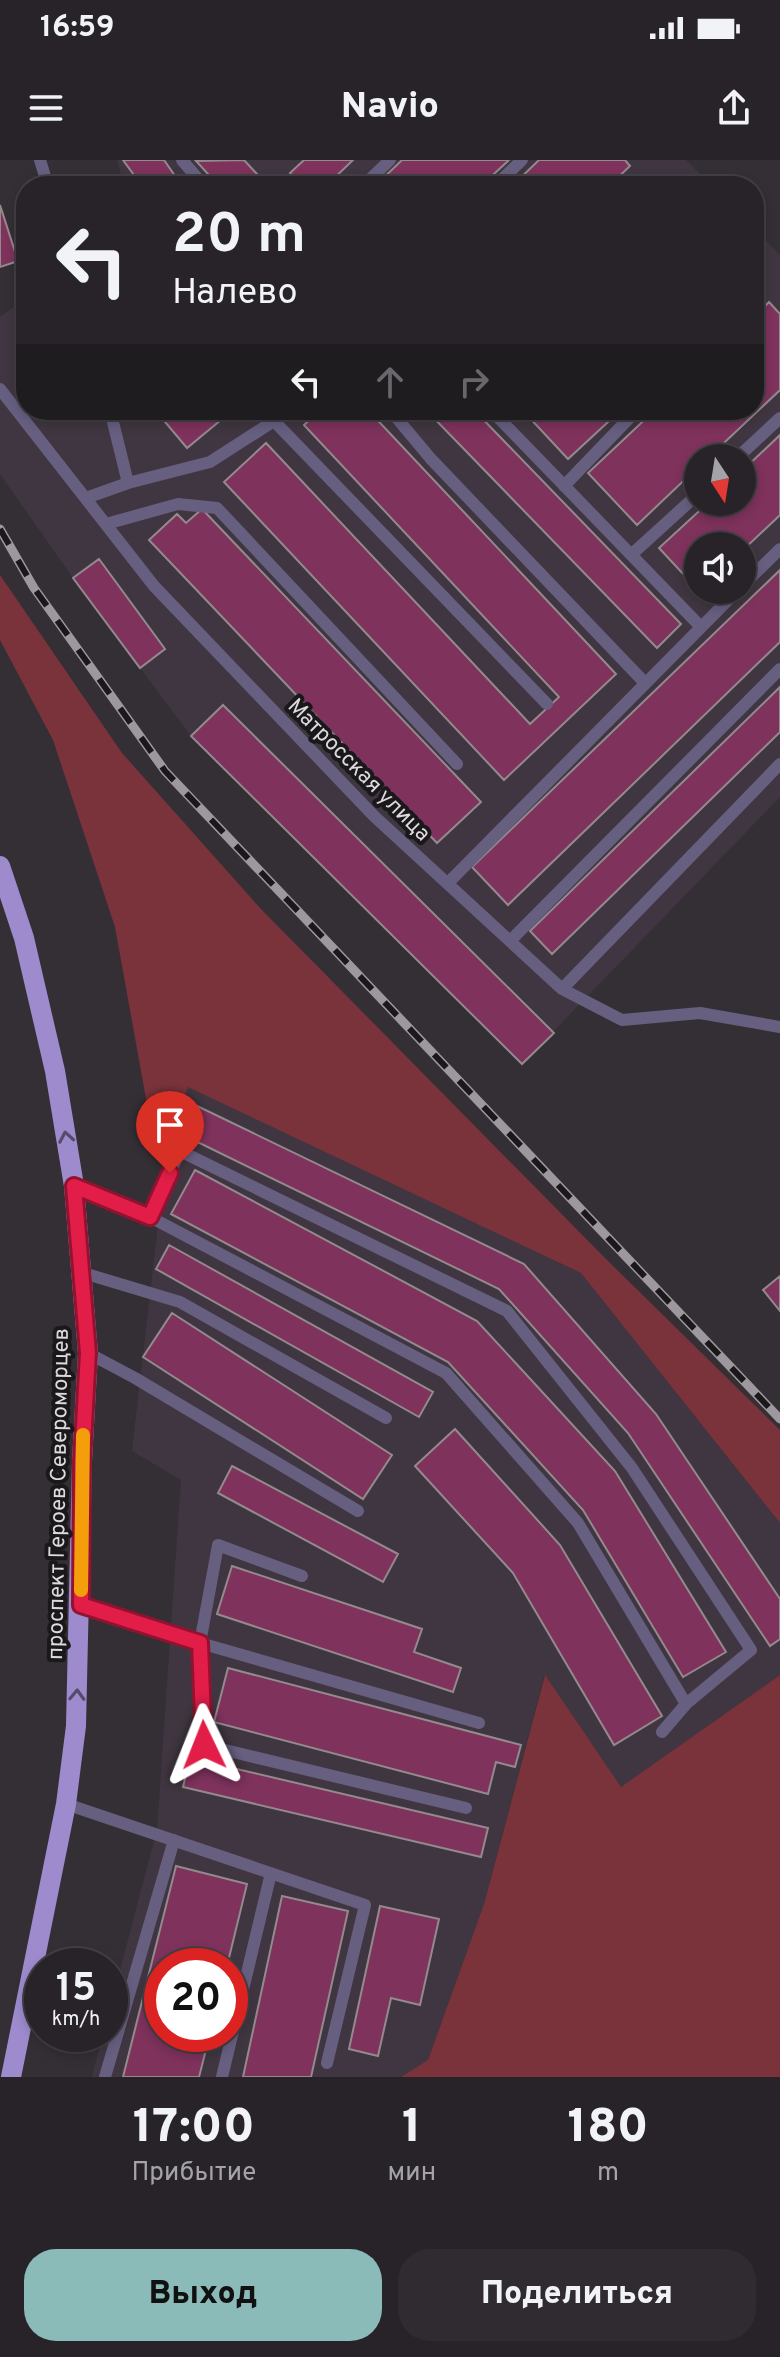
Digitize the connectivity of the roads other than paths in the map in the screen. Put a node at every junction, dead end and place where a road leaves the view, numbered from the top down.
1 (182, 160) edge
2 (390, 160) edge
3 (522, 160) edge
4 (196, 176) edge
5 (373, 176) edge
6 (505, 176) edge
7 (0, 389) edge
8 (16, 409) edge
9 (780, 418) edge
10 (24, 420) edge
11 (112, 420) edge
12 (398, 420) edge
13 (501, 420) edge
14 (627, 420) edge
15 (274, 421) joint
16 (752, 444) edge
17 (128, 483) junction
18 (564, 486) junction
19 (86, 498) junction
20 (684, 507) edge
21 (106, 524) junction
22 (780, 549) edge
23 (631, 555) junction
24 (756, 572) edge
25 (724, 604) edge
26 (701, 627) junction
27 (780, 669) edge
28 (645, 683) junction
29 (547, 704) dead end
30 (457, 764) dead end
31 (780, 764) edge
32 (0, 866) edge
33 (448, 883) junction
34 (511, 940) junction
35 (562, 989) junction
36 (780, 1027) edge
37 (74, 1186) junction
38 (150, 1217) junction
39 (80, 1272) junction
40 (88, 1353) junction
41 (386, 1418) dead end
42 (358, 1511) dead end
43 (302, 1576) dead end
44 (81, 1605) junction
45 (200, 1643) junction
46 (686, 1704) junction
47 (479, 1723) dead end
48 (662, 1732) dead end
49 (66, 1804) junction
50 (466, 1808) dead end
51 (174, 1840) junction
52 (271, 1873) junction
53 (327, 2063) dead end
54 (11, 2077) edge
55 (105, 2077) edge
56 (222, 2077) edge

1 - 4 lane
2 - 5 lane
3 - 6 lane
7 - 8 lane, Матросская улица
9 - 16 lane
10 - 19 lane, Матросская улица
11 - 17 lane
12 - 28 lane
13 - 18 lane
14 - 18 lane
15 - 17 lane
15 - 29 lane
17 - 19 lane
18 - 23 lane
19 - 21 lane, Матросская улица
20 - 23 lane
21 - 30 lane
21 - 33 lane, Матросская улица
22 - 24 lane
23 - 26 lane
25 - 26 lane
26 - 28 lane
27 - 34 lane
28 - 33 lane
31 - 35 lane
37 -> 32 main road, проспект Героев Североморцев
33 - 34 lane, Матросская улица
34 - 35 lane, Матросская улица
35 - 36 lane, Матросская улица
37 - 38 lane
37 - 39 main road, проспект Героев Североморцев
38 - 46 lane
38 - 46 lane
39 - 40 main road, проспект Героев Североморцев
39 - 41 lane
40 - 42 lane
40 - 44 main road, проспект Героев Североморцев
43 - 45 lane
44 - 45 lane
49 -> 44 main road, проспект Героев Североморцев
45 - 47 lane
45 - 50 lane
46 - 48 lane
49 - 51 lane
49 - 54 main road, проспект Героев Североморцев
51 - 52 lane
51 - 55 lane
52 - 53 lane
52 - 56 lane

